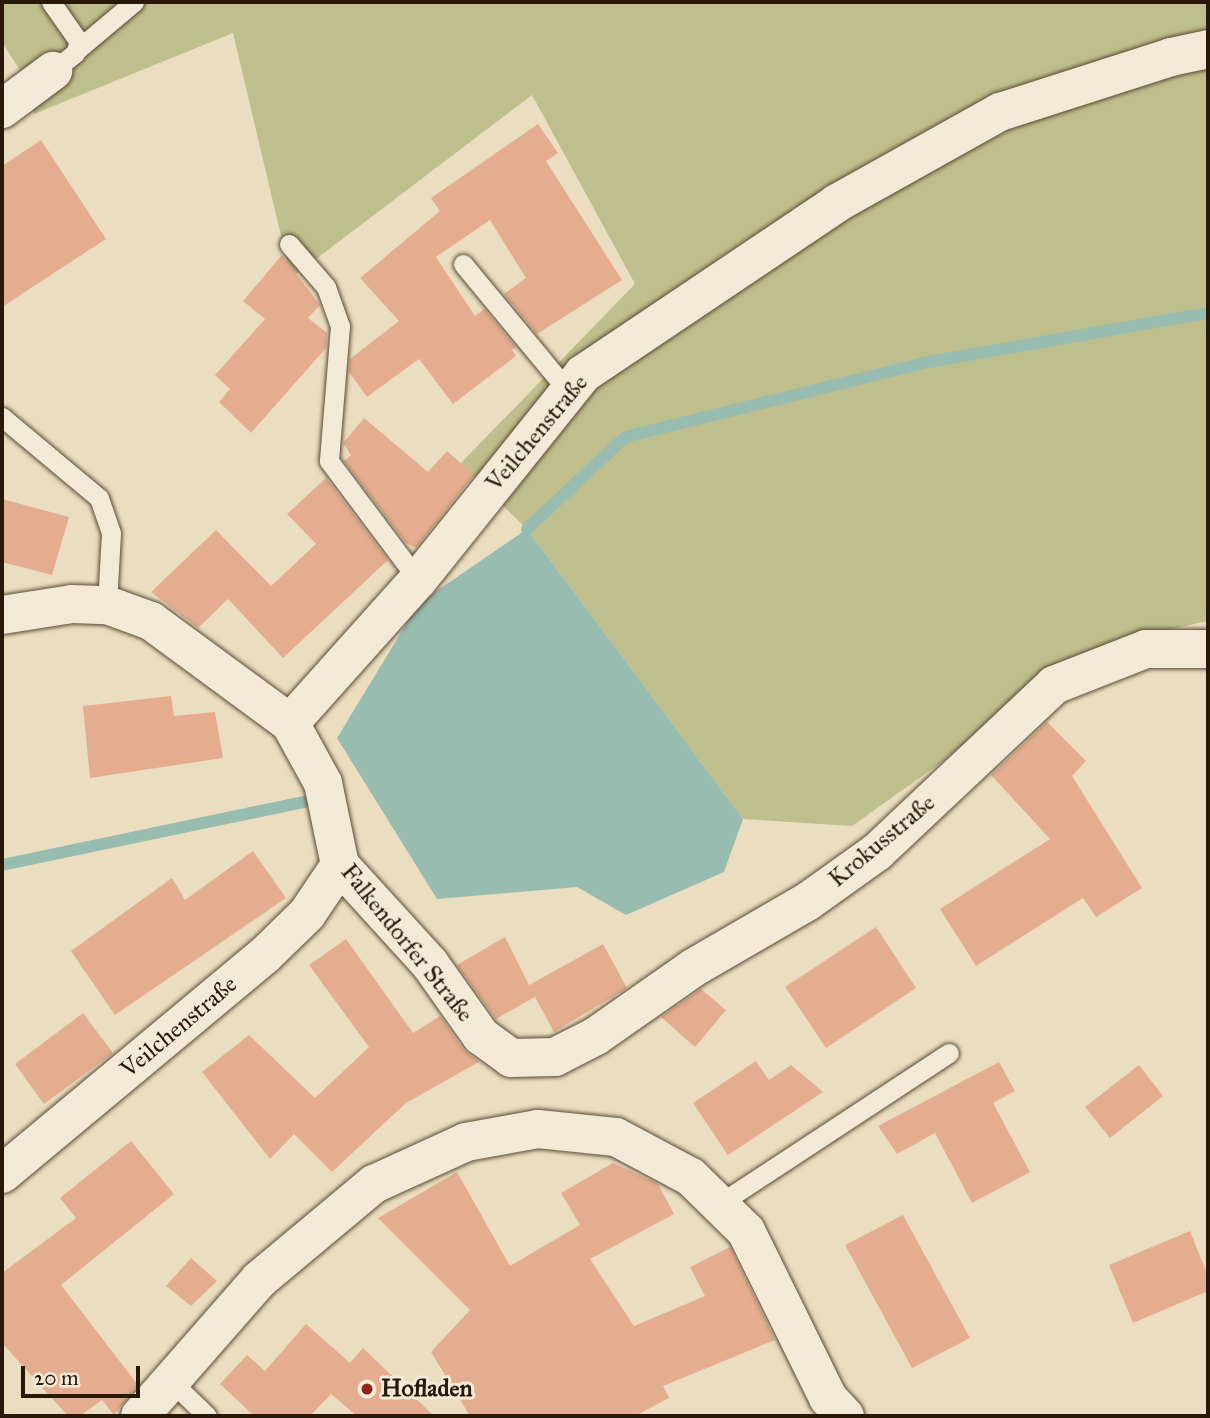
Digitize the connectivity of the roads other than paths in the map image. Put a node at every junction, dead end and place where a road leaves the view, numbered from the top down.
1 (51, 2) edge
2 (134, 2) edge
3 (1208, 49) edge
4 (65, 60) junction
5 (2, 109) edge
6 (289, 244) dead end
7 (463, 264) dead end
8 (568, 391) junction
9 (2, 417) edge
10 (418, 580) junction
11 (107, 606) junction
12 (2, 615) edge
13 (1208, 649) edge
14 (290, 723) junction
15 (340, 865) junction
16 (948, 1053) dead end
17 (555, 1057) joint
18 (2, 1174) edge
19 (719, 1204) junction
20 (171, 1381) junction
21 (828, 1410) edge
22 (140, 1416) edge
23 (206, 1416) edge

1 - 4 lane
2 - 4 lane
3 - 8 street, Veilchenstraße
4 - 5 street
6 - 10 lane
7 - 8 lane
8 - 10 street, Veilchenstraße
9 - 11 lane
10 - 14 street, Veilchenstraße
11 - 12 street, Falkendorfer Straße
11 - 14 street, Falkendorfer Straße
13 - 17 street, Krokusstraße
14 - 15 street, Falkendorfer Straße
15 - 17 street, Falkendorfer Straße
15 - 18 street, Veilchenstraße
16 - 19 lane
19 - 20 street
19 - 21 street
20 - 22 street
20 - 23 lane

